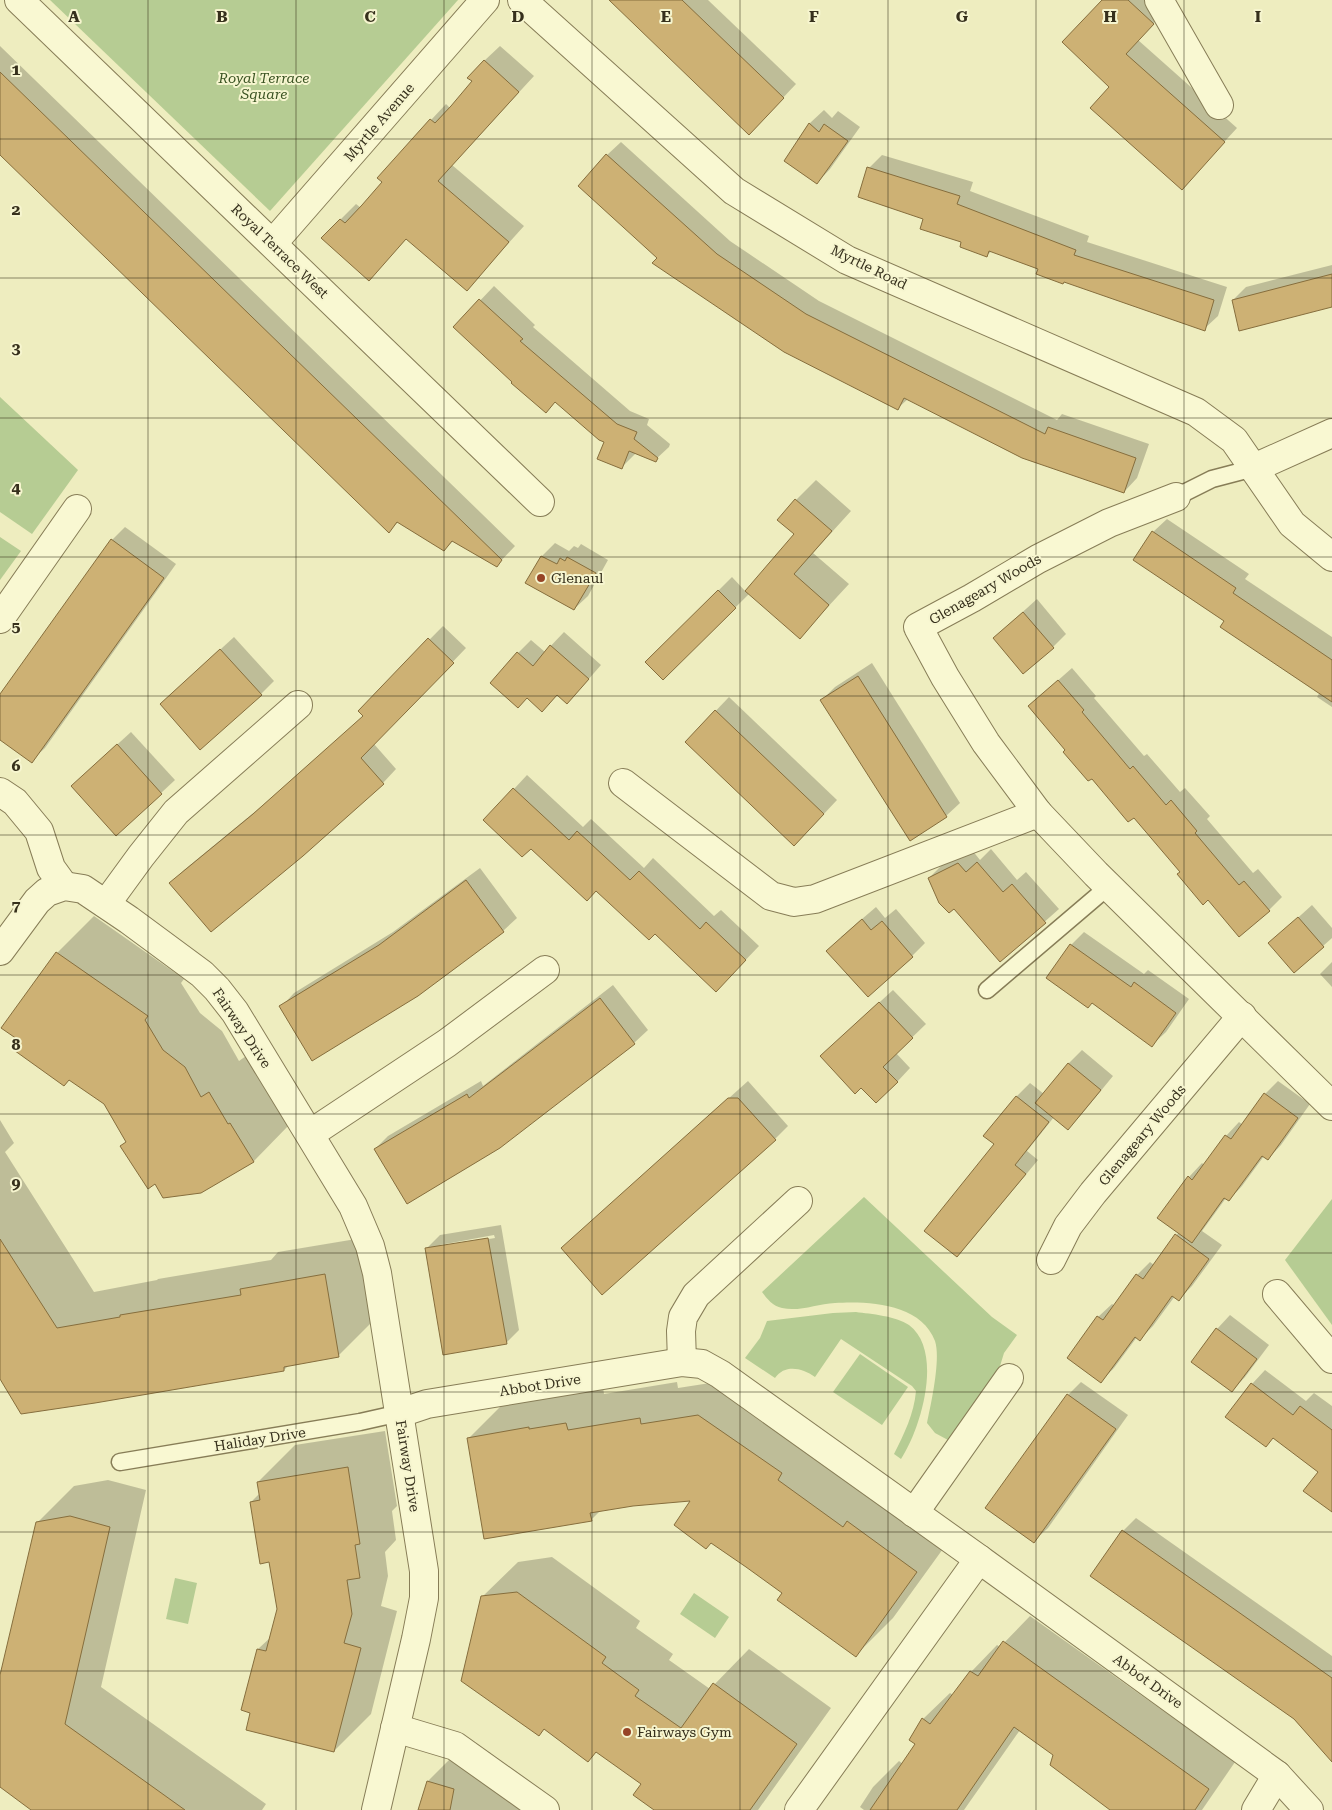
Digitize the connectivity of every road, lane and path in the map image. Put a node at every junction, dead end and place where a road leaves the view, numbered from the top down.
1 (19, 0) edge
2 (485, 0) edge
3 (522, 0) edge
4 (1159, 0) edge
5 (1219, 105) dead end
6 (273, 243) junction
7 (1332, 433) edge
8 (1254, 468) junction
9 (1176, 497) joint
10 (540, 502) dead end
11 (77, 509) dead end
12 (1332, 557) edge
13 (0, 619) edge
14 (298, 705) dead end
15 (623, 783) dead end
16 (0, 792) edge
17 (1038, 813) junction
18 (1108, 886) junction
19 (56, 889) junction
20 (106, 904) junction
21 (0, 951) edge
22 (545, 970) dead end
23 (987, 990) dead end
24 (1242, 1016) junction
25 (1332, 1106) edge
26 (310, 1134) junction
27 (798, 1201) dead end
28 (1052, 1260) dead end
29 (1278, 1294) dead end
30 (1332, 1359) edge
31 (682, 1362) junction
32 (1009, 1378) dead end
33 (400, 1413) junction
34 (120, 1462) dead end
35 (914, 1513) junction
36 (979, 1559) junction
37 (395, 1728) junction
38 (1277, 1775) junction
39 (376, 1810) edge
40 (544, 1810) edge
41 (799, 1810) edge
42 (1256, 1810) edge
43 (1309, 1810) edge

1 - 6 street, Royal Terrace West
2 - 6 street, Myrtle Avenue
3 - 8 street, Myrtle Road
4 - 5 street
6 - 10 street, Royal Terrace West
7 - 8 street
8 - 9 lane, Glenageary Woods
8 - 12 street, Myrtle Road
9 - 17 street, Glenageary Woods
11 - 13 street
14 - 20 street
15 - 17 street
16 - 19 street
17 - 18 street, Glenageary Woods
18 - 23 lane
18 - 24 street, Glenageary Woods
19 - 20 street, Fairway Drive
19 - 21 street
20 - 26 street, Fairway Drive
22 - 26 street
24 - 25 street, Glenageary Woods
24 - 28 street, Glenageary Woods
26 - 33 street, Fairway Drive
27 - 31 street
29 - 30 street
31 - 33 street, Abbot Drive
31 - 35 street, Abbot Drive
32 - 35 street
33 - 34 lane, Haliday Drive
33 - 37 street, Fairway Drive
35 - 36 street, Abbot Drive
36 - 38 street, Abbot Drive
36 - 41 street
37 - 39 street, Fairway Drive
37 - 40 street
38 - 42 street
38 - 43 street, Abbot Drive

